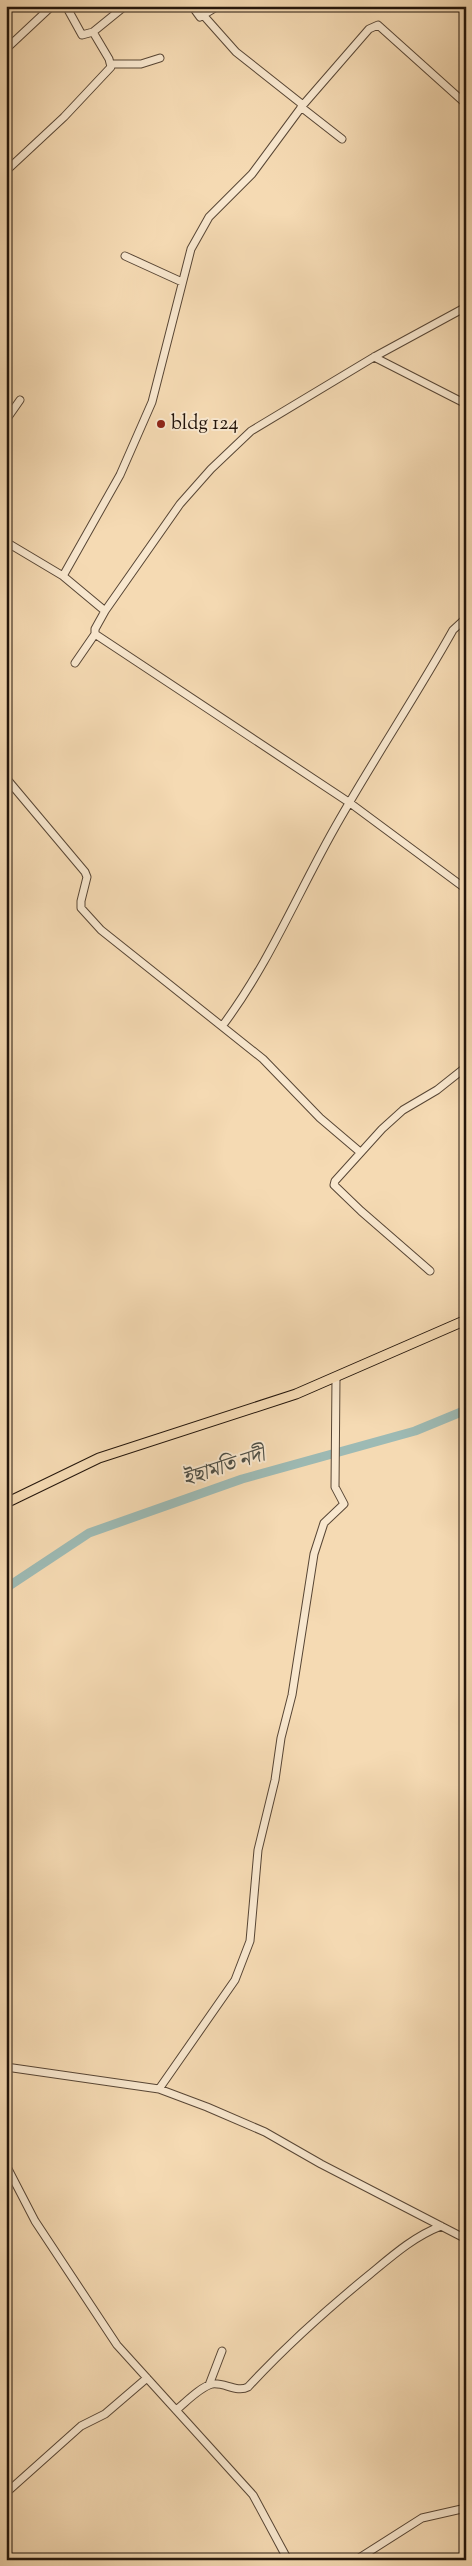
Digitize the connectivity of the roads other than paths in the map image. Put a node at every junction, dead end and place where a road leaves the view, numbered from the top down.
1 (52, 6) edge
2 (66, 6) edge
3 (125, 6) edge
4 (192, 6) edge
5 (218, 6) edge
6 (204, 16) junction
7 (93, 32) junction
8 (6, 49) edge
9 (160, 58) dead end
10 (112, 64) junction
11 (466, 104) edge
12 (302, 106) junction
13 (342, 140) dead end
14 (6, 171) edge
15 (125, 256) dead end
16 (182, 282) junction
17 (466, 307) edge
18 (374, 357) junction
19 (20, 400) dead end
20 (466, 404) edge
21 (6, 419) edge
22 (6, 542) edge
23 (64, 576) junction
24 (105, 611) junction
25 (466, 618) edge
26 (95, 634) junction
27 (75, 663) dead end
28 (6, 778) edge
29 (350, 803) junction
30 (466, 888) edge
31 (223, 1025) junction
32 (466, 1067) edge
33 (360, 1152) junction
34 (430, 1272) dead end
35 (466, 1320) edge
36 (336, 1378) junction
37 (6, 1503) edge
38 (6, 2067) edge
39 (159, 2089) junction
40 (6, 2165) edge
41 (441, 2226) junction
42 (466, 2239) edge
43 (222, 2351) dead end
44 (147, 2378) junction
45 (209, 2385) junction
46 (176, 2410) junction
47 (6, 2493) edge
48 (466, 2508) edge
49 (288, 2560) edge
50 (356, 2560) edge

1 - 8 street
2 - 7 street
3 - 7 street
4 - 6 street
5 - 6 street
6 - 12 street
7 - 10 street
9 - 10 street
10 - 14 street
11 - 12 street
12 - 13 street
12 - 16 street
15 - 16 street
16 - 23 street
17 - 18 street
18 - 20 street
18 - 24 street
19 - 21 street
22 - 23 street
23 - 24 street
24 - 26 street
25 - 29 street
26 - 27 street
26 - 29 street
28 - 31 street
29 - 30 street
29 - 31 street
31 - 33 street
32 - 33 street
33 - 34 street
35 - 36 main road
36 - 37 main road
36 - 39 street
38 - 39 street
39 - 41 street
40 - 44 street
41 - 42 street
41 - 45 street
43 - 45 street
44 - 46 street
44 - 47 street
45 - 46 street
46 - 49 street
48 - 50 street

